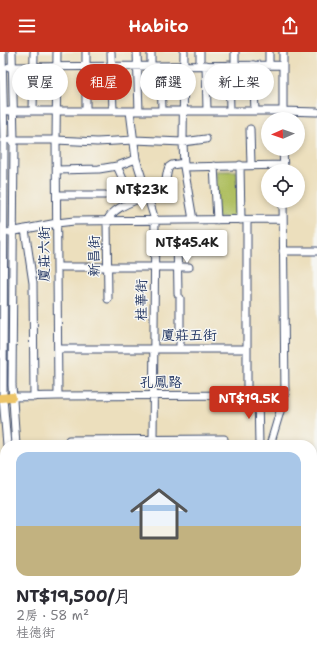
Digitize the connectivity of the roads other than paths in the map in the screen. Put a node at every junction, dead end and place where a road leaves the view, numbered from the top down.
1 (2, 52) edge
2 (12, 52) edge
3 (34, 52) edge
4 (57, 52) edge
5 (86, 52) edge
6 (111, 52) edge
7 (137, 52) edge
8 (151, 52) edge
9 (184, 52) edge
10 (200, 52) edge
11 (234, 52) edge
12 (269, 52) edge
13 (283, 52) edge
14 (12, 64) edge
15 (34, 64) edge
16 (57, 64) edge
17 (86, 64) edge
18 (111, 64) edge
19 (151, 64) edge
20 (184, 64) edge
21 (232, 64) edge
22 (269, 64) edge
23 (196, 65) edge
24 (203, 65) junction
25 (274, 65) edge
26 (283, 65) junction
27 (132, 66) edge
28 (138, 66) junction
29 (1, 67) edge
30 (12, 67) edge
31 (13, 100) edge
32 (33, 100) edge
33 (56, 100) edge
34 (86, 100) edge
35 (113, 100) edge
36 (162, 100) edge
37 (184, 100) edge
38 (230, 100) edge
39 (255, 100) edge
40 (2, 111) edge
41 (13, 111) junction
42 (33, 111) junction
43 (56, 111) junction
44 (86, 111) junction
45 (113, 111) junction
46 (130, 111) junction
47 (139, 111) junction
48 (162, 111) junction
49 (184, 111) junction
50 (207, 111) junction
51 (230, 111) junction
52 (255, 111) junction
53 (283, 111) junction
54 (317, 112) edge
55 (250, 129) dead end
56 (206, 139) dead end
57 (4, 140) junction
58 (14, 140) junction
59 (56, 140) junction
60 (134, 140) junction
61 (183, 142) junction
62 (136, 159) junction
63 (184, 165) junction
64 (240, 165) junction
65 (251, 165) junction
66 (117, 166) junction
67 (214, 166) junction
68 (261, 166) edge
69 (57, 170) junction
70 (57, 195) junction
71 (105, 195) dead end
72 (147, 196) junction
73 (133, 201) junction
74 (283, 208) edge
75 (283, 218) junction
76 (155, 220) junction
77 (193, 220) junction
78 (217, 220) junction
79 (244, 220) junction
80 (107, 221) junction
81 (57, 223) junction
82 (25, 230) junction
83 (13, 231) junction
84 (2, 233) edge
85 (176, 236) dead end
86 (284, 250) junction
87 (317, 251) edge
88 (57, 267) junction
89 (107, 267) junction
90 (154, 267) junction
91 (177, 267) junction
92 (189, 267) dead end
93 (2, 292) edge
94 (108, 300) dead end
95 (153, 348) junction
96 (180, 348) junction
97 (58, 349) junction
98 (247, 349) junction
99 (247, 395) junction
100 (258, 395) junction
101 (285, 395) junction
102 (58, 396) junction
103 (153, 396) junction
104 (34, 397) junction
105 (2, 398) edge
106 (12, 398) junction
107 (6, 440) edge
108 (16, 440) edge
109 (152, 440) edge
110 (259, 440) edge
111 (272, 440) edge

1 - 29 street
2 - 14 street
3 - 15 street
4 - 16 street, 廈莊六街
5 - 17 street
6 - 18 street
7 - 28 street
8 - 19 street
9 - 20 street
10 - 24 street
11 - 21 street
12 - 22 street
13 - 26 street
23 - 24 street
24 - 50 street
25 - 26 street
26 - 53 street
27 - 28 street
28 - 47 street
29 - 30 street
29 - 40 street
31 - 41 street
32 - 42 street
33 - 43 street, 廈莊六街
34 - 44 street
35 - 45 street
36 - 48 street
37 - 49 street
38 - 51 street
39 - 52 street
40 - 41 street
40 - 57 street
41 - 42 street
41 - 58 street
42 - 43 street
43 - 44 street
43 - 59 street, 廈莊六街
44 - 45 street
45 - 46 street
46 - 47 street
46 - 60 street, 桂華街
47 - 48 street
48 - 49 street
49 - 50 street
49 - 61 street
50 - 51 street
51 - 52 street
52 - 53 street
53 - 54 street
55 - 65 street
56 - 61 street
57 - 58 street
57 - 84 street
58 - 59 street
58 - 83 street
59 - 60 street
59 - 69 street, 廈莊六街
60 - 61 street
60 - 62 street, 桂華街
61 - 63 street
62 - 66 street
62 - 72 street, 桂華街
63 - 67 street, 新昌街
63 - 72 street, 新昌街
63 - 77 street
64 - 65 street, 新昌街
64 - 67 street, 新昌街
64 - 79 street
65 - 68 street, 新昌街
66 - 69 street
66 - 73 street
67 - 78 street
69 - 70 street, 廈莊六街
70 - 71 street
70 - 81 street, 廈莊六街
72 - 73 street, 新昌街
72 - 76 street, 桂華街
73 - 80 street, 新昌街
74 - 75 street
75 - 79 street
75 - 86 street
76 - 77 street
76 - 80 street
76 - 90 street, 桂華街
77 - 78 street
78 - 79 street
79 - 98 street
80 - 81 street
80 - 89 street, 新昌街
81 - 82 street
81 - 88 street, 廈莊六街
82 - 83 street
82 - 104 street
83 - 84 street
83 - 106 street
84 - 93 street
85 - 91 street
86 - 87 street
86 - 101 street
88 - 89 street
88 - 97 street, 廈莊六街
89 - 90 street
89 - 94 street, 新昌街
90 - 91 street
90 - 95 street, 桂華街
91 - 92 street
91 - 96 street
93 - 105 street
95 - 96 street, 廈莊五街
95 - 97 street, 廈莊五街
95 - 103 street, 桂華街
96 - 98 street, 廈莊五街
97 - 102 street, 廈莊六街
98 - 99 street
99 - 100 street, 孔鳳路
99 - 103 street, 孔鳳路
100 - 101 street, 孔鳳路
100 - 110 street
101 - 111 street
102 - 103 street, 孔鳳路
102 - 104 street, 孔鳳路
103 - 109 street, 桂華街
104 - 106 street, 孔鳳路
105 - 106 main road
105 - 107 street
106 - 108 street

